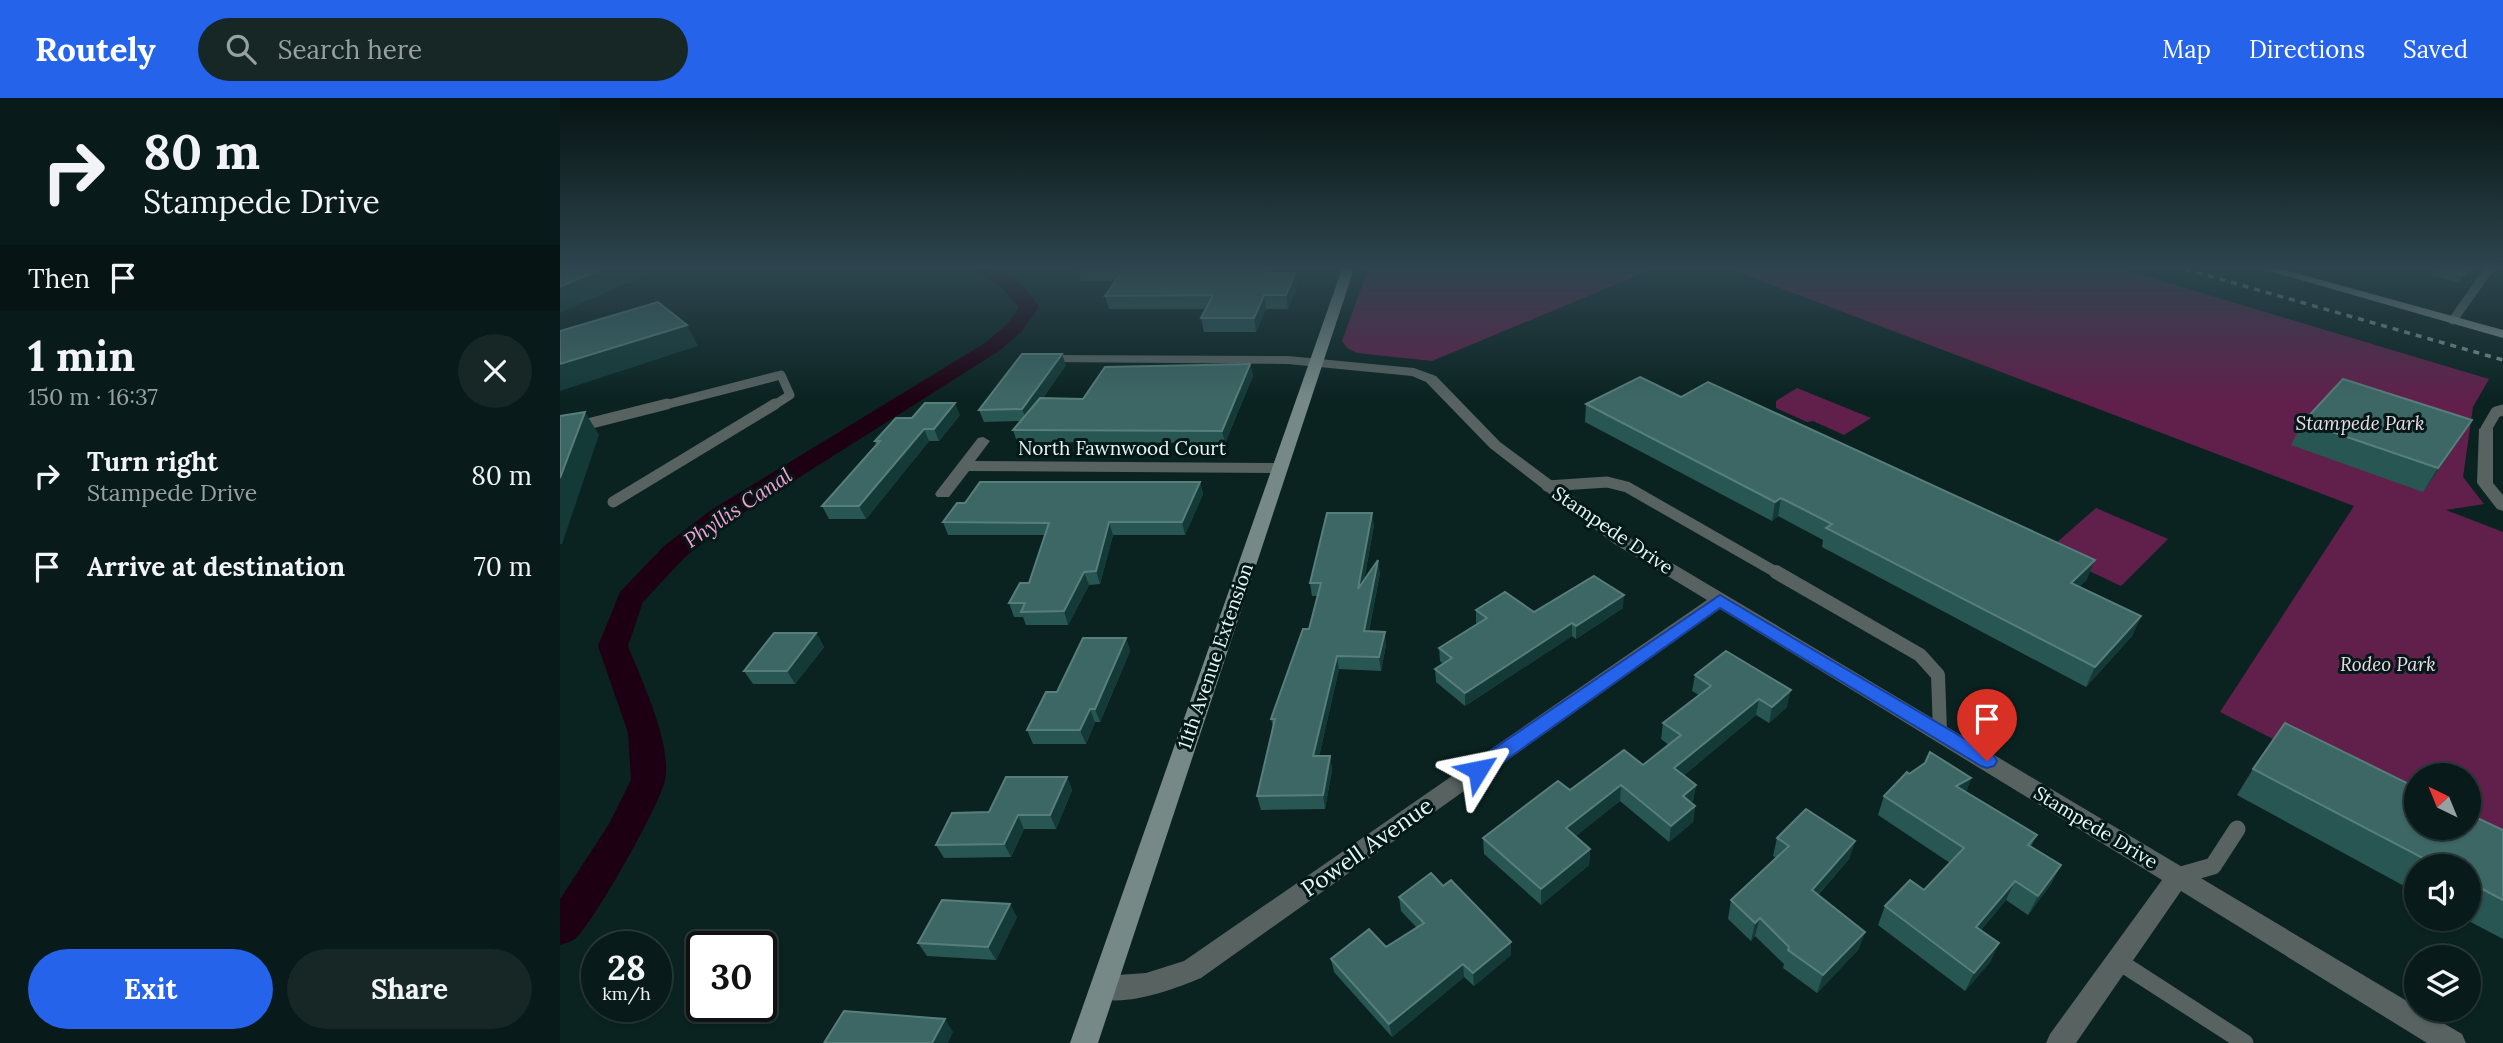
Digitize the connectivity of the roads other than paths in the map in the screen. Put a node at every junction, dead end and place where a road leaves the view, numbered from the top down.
1 (1334, 313) edge
2 (2429, 313) edge
3 (2459, 313) edge
4 (2454, 320) junction
5 (2503, 334) edge
6 (1053, 359) edge
7 (1317, 364) junction
8 (2503, 410) edge
9 (2486, 429) joint
10 (560, 431) edge
11 (984, 441) dead end
12 (964, 466) junction
13 (1278, 468) junction
14 (1547, 486) junction
15 (943, 494) dead end
16 (612, 502) dead end
17 (2503, 506) edge
18 (1720, 600) junction
19 (1940, 732) junction
20 (2237, 828) dead end
21 (2178, 876) junction
22 (2118, 961) junction
23 (1102, 988) junction
24 (1084, 1043) edge
25 (2060, 1043) edge
26 (2245, 1043) edge
27 (2452, 1043) edge

1 - 7 street, 11th Avenue Extension
2 - 4 street
3 - 4 lane
4 - 5 street
6 - 7 street, Stampede Drive
7 - 13 street, 11th Avenue Extension
7 - 14 street, Stampede Drive
8 - 9 lane
9 - 17 street
10 - 16 lane
11 - 12 street
12 - 13 street, North Fawnwood Court
12 - 15 street
13 - 23 street, 11th Avenue Extension
14 - 18 street, Stampede Drive
14 - 19 lane
18 - 19 street, Stampede Drive
18 - 23 street, Powell Avenue
19 - 21 street, Stampede Drive
20 - 21 lane
21 - 22 street
21 - 27 street, Stampede Drive
22 - 25 street
22 - 26 lane
23 - 24 street, 11th Avenue Extension

